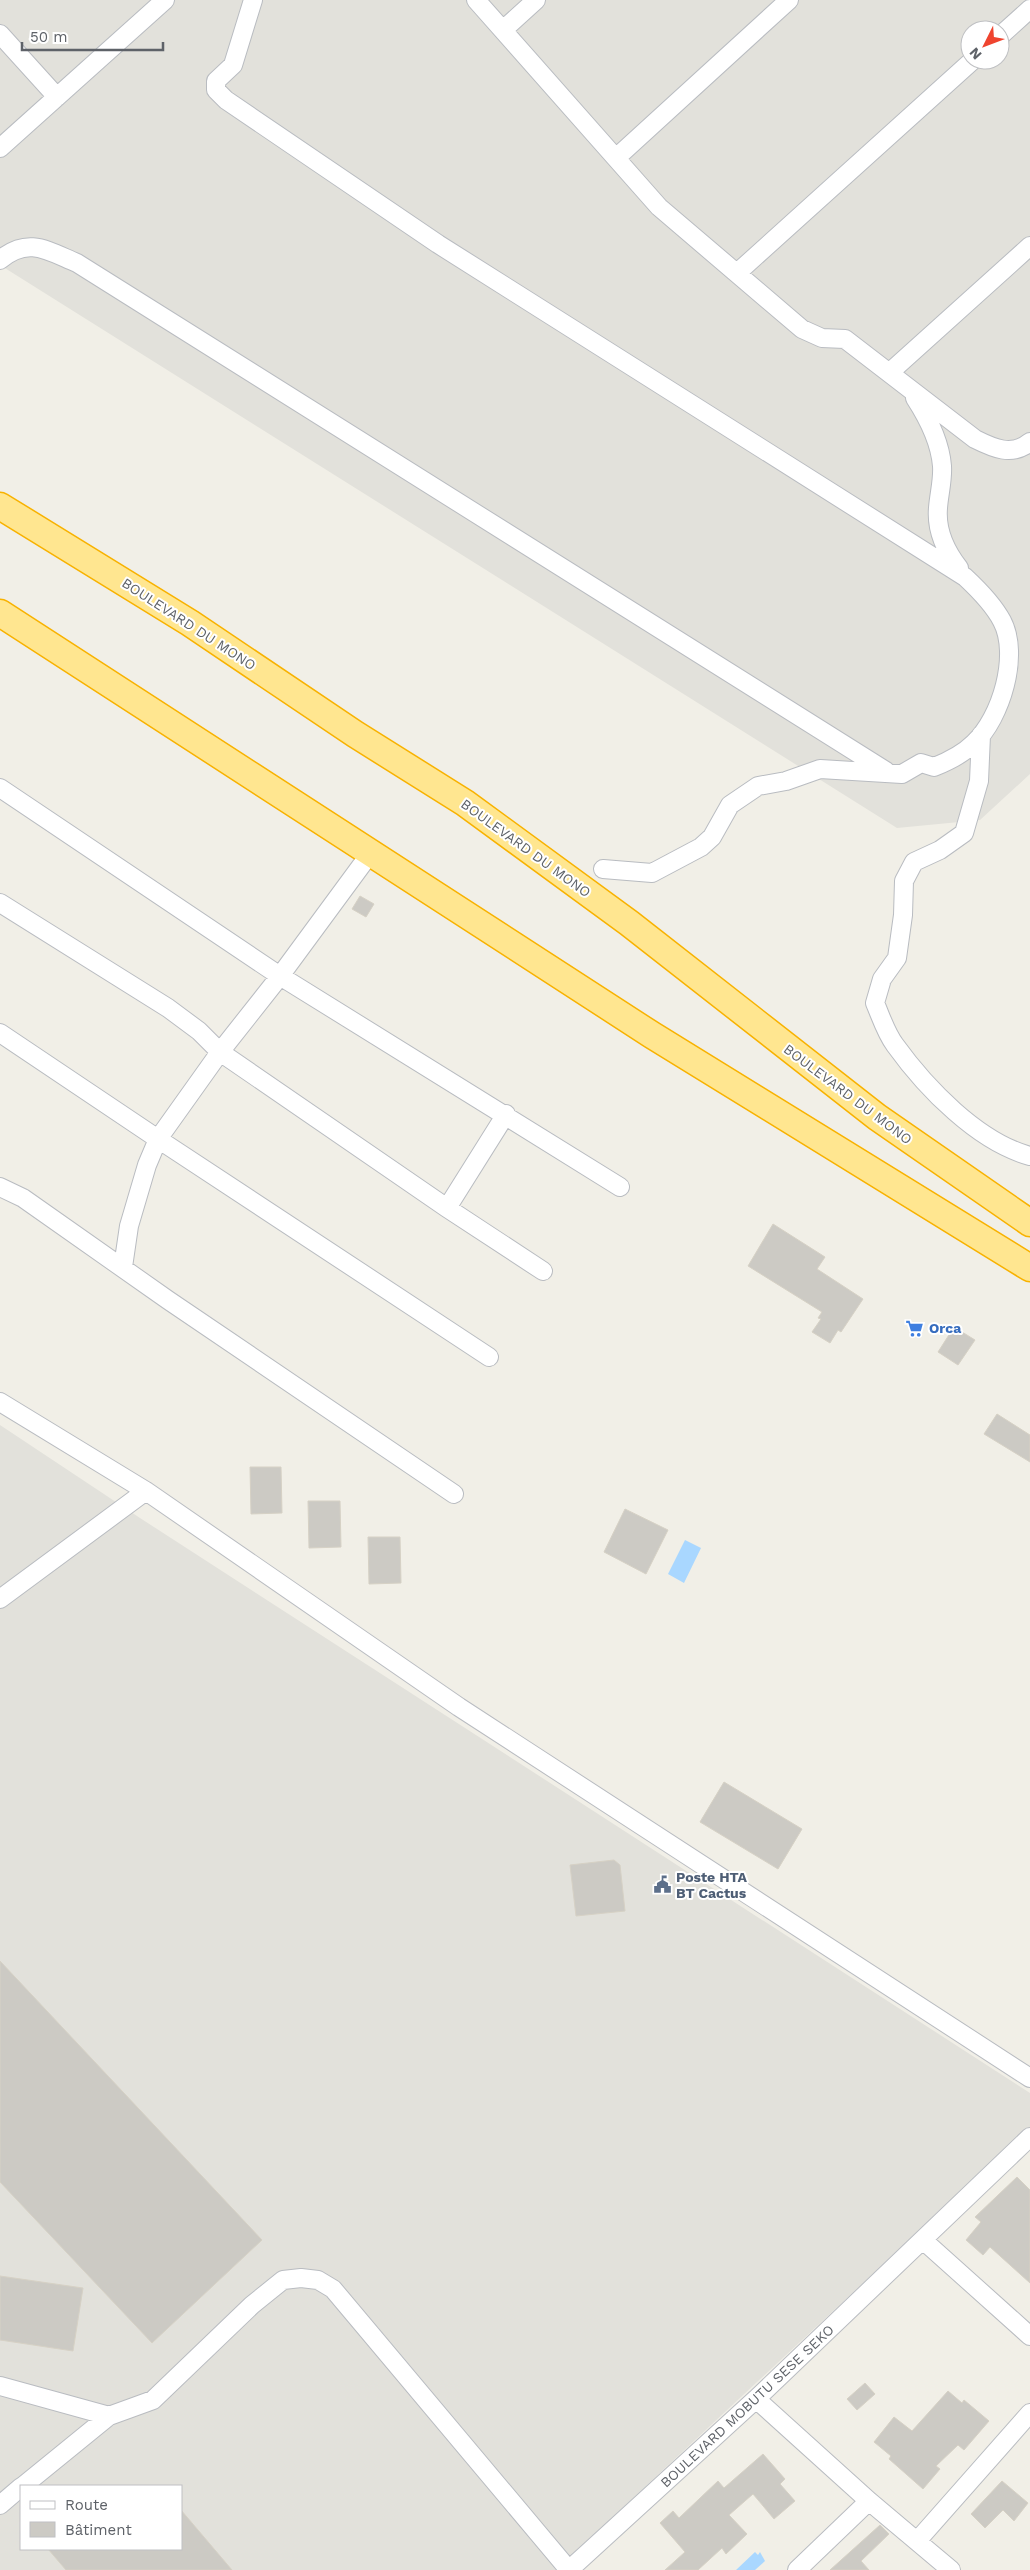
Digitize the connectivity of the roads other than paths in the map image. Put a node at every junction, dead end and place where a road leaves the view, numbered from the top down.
1 (165, 0) edge
2 (253, 0) edge
3 (476, 0) edge
4 (536, 0) edge
5 (789, 0) edge
6 (1030, 9) edge
7 (1010, 27) edge
8 (503, 30) junction
9 (0, 34) edge
10 (962, 70) edge
11 (57, 97) junction
12 (0, 148) edge
13 (616, 158) junction
14 (1030, 246) edge
15 (0, 260) edge
16 (737, 273) junction
17 (888, 373) junction
18 (910, 390) junction
19 (1030, 442) edge
20 (0, 506) edge
21 (965, 577) junction
22 (0, 613) edge
23 (981, 735) junction
24 (887, 772) junction
25 (0, 788) edge
26 (372, 851) junction
27 (603, 869) dead end
28 (0, 902) edge
29 (280, 976) junction
30 (0, 1033) edge
31 (220, 1052) junction
32 (506, 1114) junction
33 (158, 1140) junction
34 (1030, 1156) edge
35 (0, 1187) edge
36 (620, 1187) dead end
37 (446, 1208) junction
38 (1030, 1223) edge
39 (124, 1267) junction
40 (1030, 1268) edge
41 (543, 1271) dead end
42 (490, 1357) dead end
43 (0, 1402) edge
44 (146, 1492) junction
45 (454, 1494) dead end
46 (0, 1600) edge
47 (1030, 2078) edge
48 (1030, 2137) edge
49 (924, 2241) junction
50 (1030, 2336) edge
51 (0, 2386) edge
52 (756, 2400) junction
53 (1030, 2413) edge
54 (109, 2416) junction
55 (24, 2485) edge
56 (20, 2489) edge
57 (869, 2501) junction
58 (0, 2505) edge
59 (917, 2541) junction
60 (569, 2570) edge
61 (797, 2570) edge
62 (951, 2570) edge

1 - 11 street
2 - 21 street
3 - 8 street
4 - 8 street
5 - 13 street
6 - 7 street
8 - 13 street
9 - 11 street
10 - 16 street
11 - 12 street
13 - 16 street
14 - 17 street
15 - 24 street
16 - 17 street
17 - 18 street
18 - 19 street
18 - 21 street
20 - 38 highway, BOULEVARD DU MONO
21 - 23 street
22 - 26 highway
23 - 24 street
23 - 34 street
24 - 27 street
25 - 29 street
26 - 29 street
26 - 40 highway
28 - 31 street
29 - 31 street
29 - 32 street
30 - 33 street
31 - 33 street
31 - 37 street
32 - 36 street
32 - 37 street
33 - 39 street
33 - 42 street
35 - 39 street
37 - 41 street
39 - 45 street
43 - 44 street
44 - 46 street
44 - 47 street
48 - 49 street, BOULEVARD MOBUTU SESE SEKO
49 - 50 street
49 - 52 street, BOULEVARD MOBUTU SESE SEKO
51 - 54 street
52 - 57 street
52 - 60 street, BOULEVARD MOBUTU SESE SEKO
53 - 59 street
54 - 55 street
54 - 60 street
56 - 58 street
57 - 59 street
57 - 61 street
59 - 62 street

